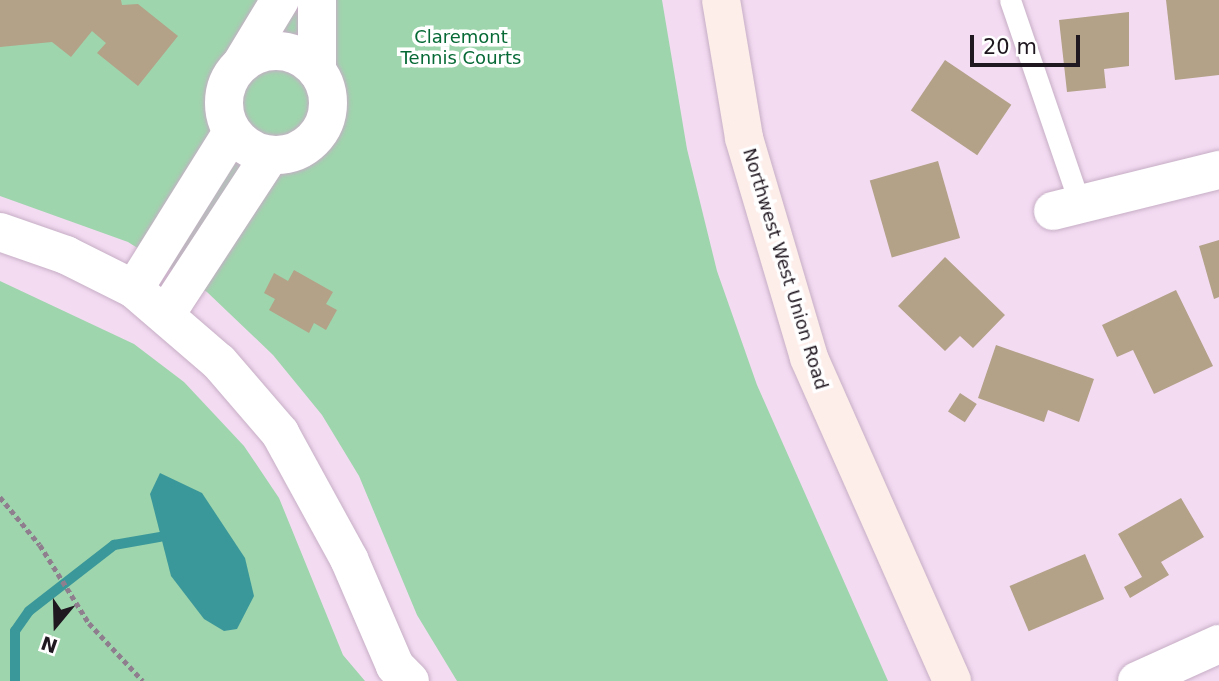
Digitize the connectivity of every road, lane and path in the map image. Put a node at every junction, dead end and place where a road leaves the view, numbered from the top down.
1 (280, 0) edge
2 (317, 0) edge
3 (721, 0) edge
4 (1010, 0) edge
5 (243, 61) junction
6 (317, 71) junction
7 (232, 132) junction
8 (270, 155) junction
9 (1219, 170) edge
10 (1066, 208) joint
11 (0, 232) edge
12 (134, 289) junction
13 (166, 314) junction
14 (0, 498) edge
15 (1219, 644) edge
16 (143, 681) edge
17 (410, 681) edge
18 (951, 681) edge
19 (1137, 681) edge

1 - 5 street
2 - 6 street
3 - 18 main road, Northwest West Union Road
4 - 10 lane
5 - 6 street
5 - 7 street
6 - 8 street
7 - 8 street
7 - 12 street
8 - 13 street
9 - 10 street
11 - 12 street
12 - 13 street
13 - 17 street
14 - 16 path
15 - 19 street

